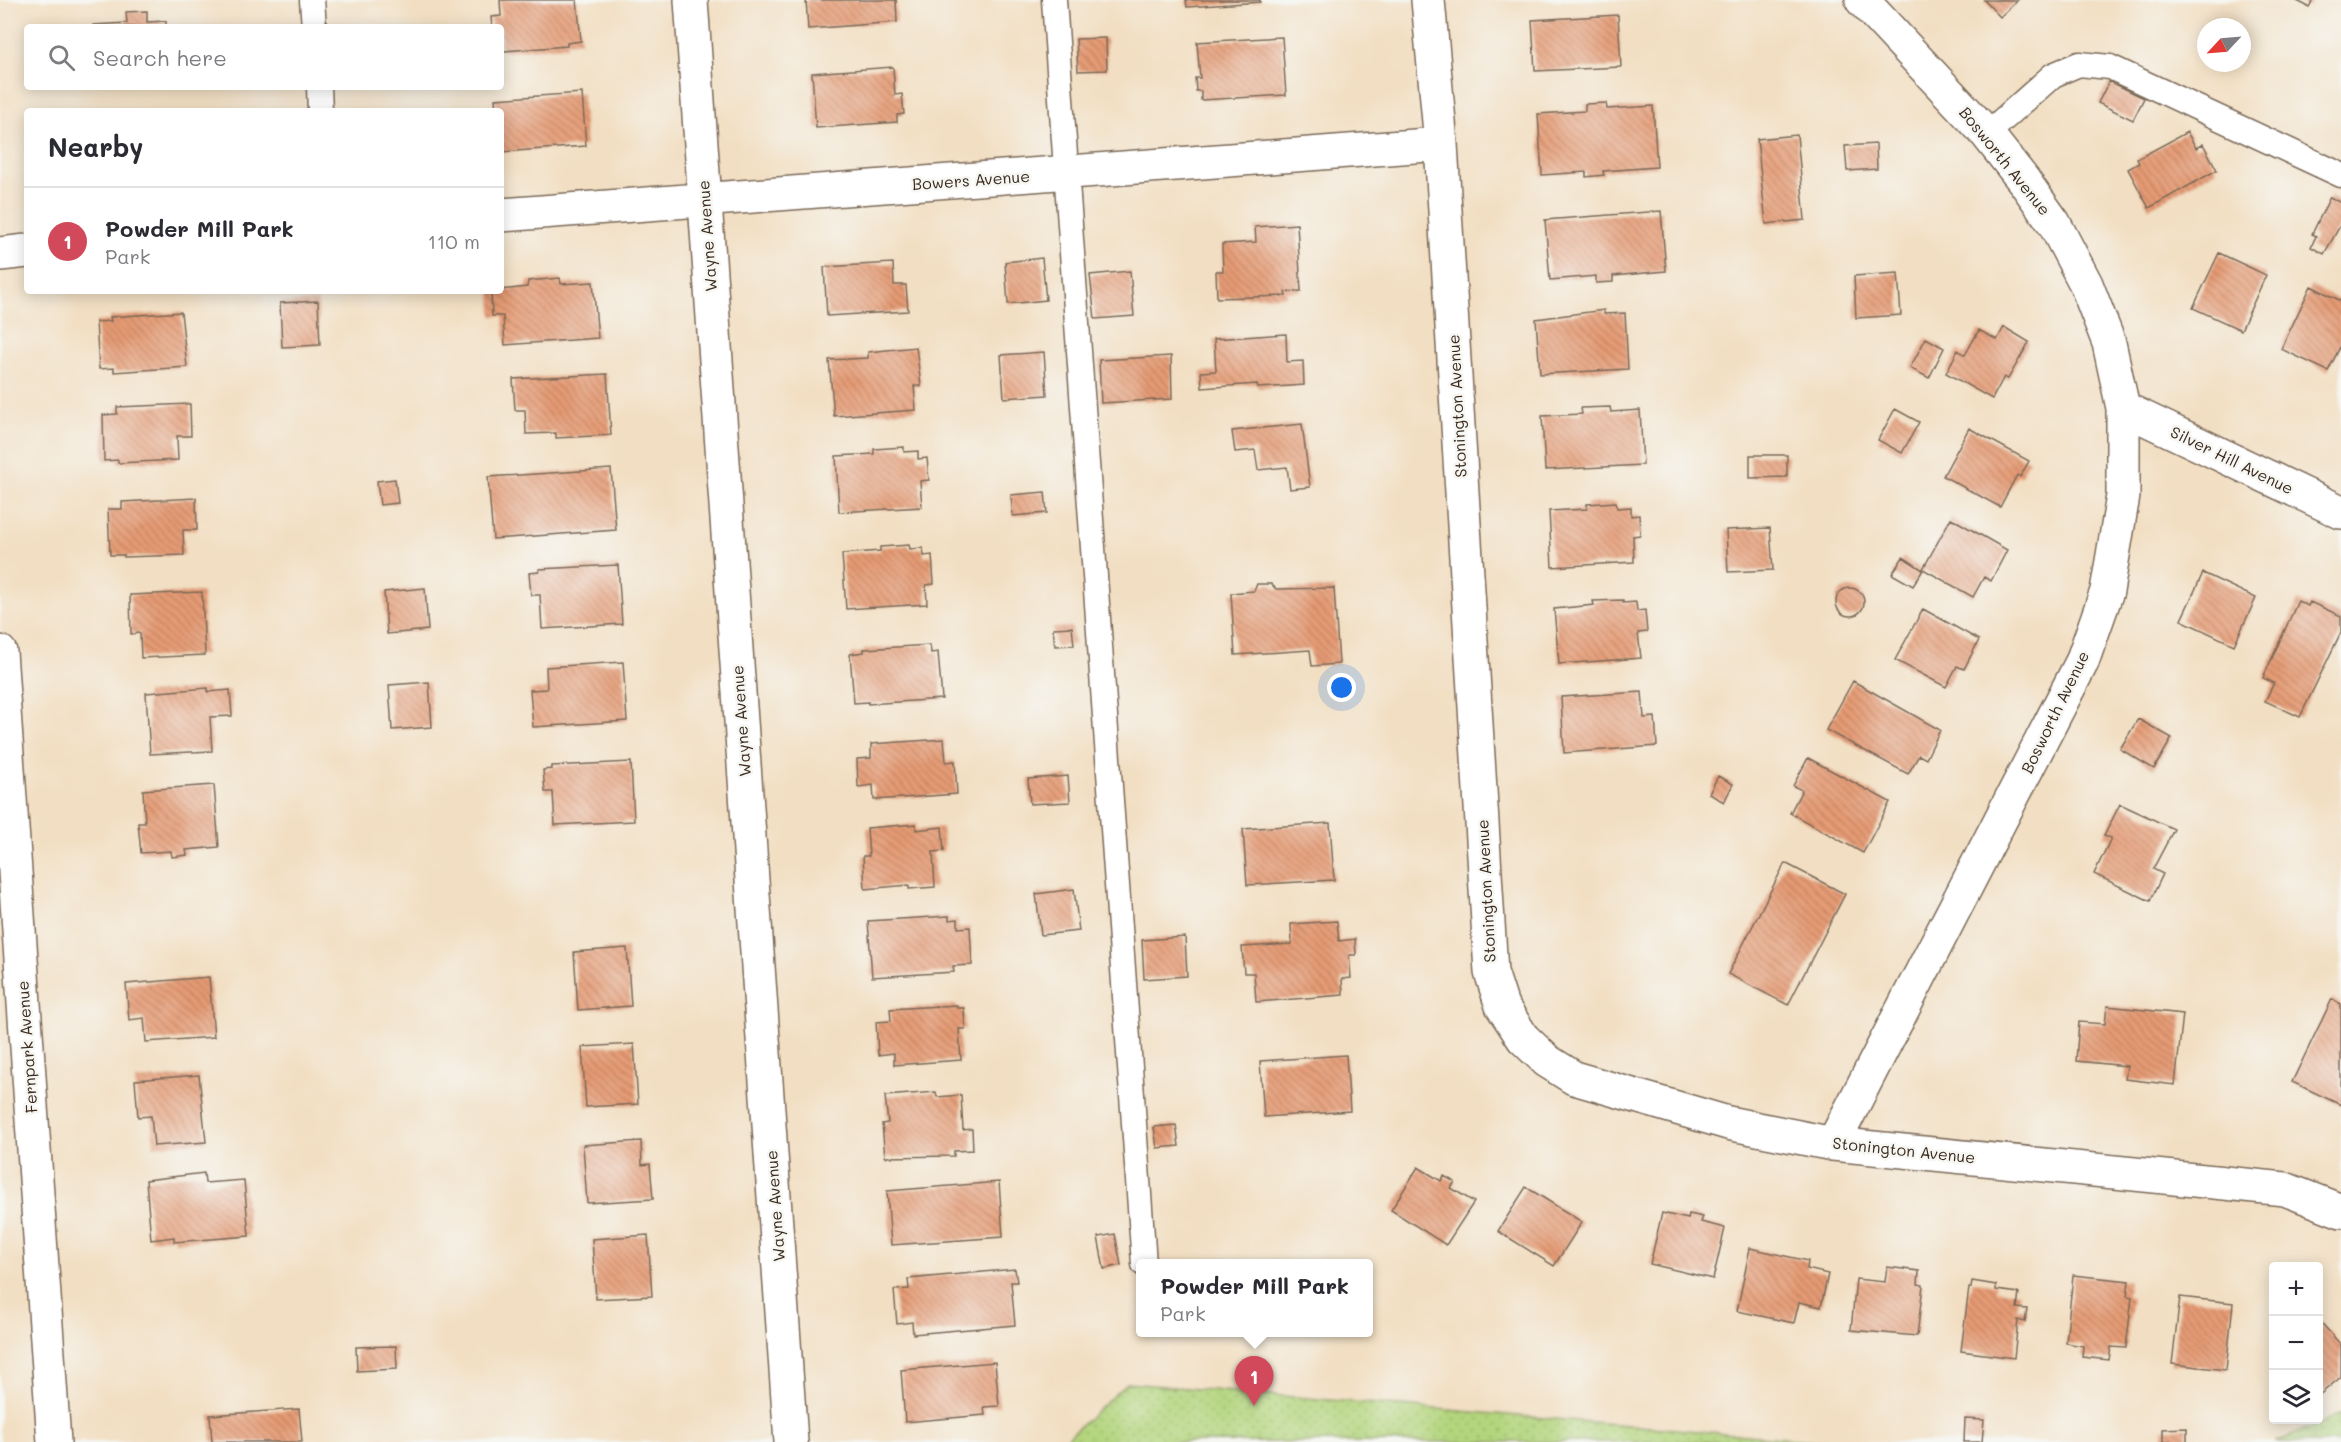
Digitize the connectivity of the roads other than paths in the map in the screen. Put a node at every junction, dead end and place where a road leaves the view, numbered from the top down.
1 (312, 0) edge
2 (691, 0) edge
3 (1054, 0) edge
4 (1428, 0) edge
5 (1862, 0) edge
6 (314, 24) edge
7 (319, 90) edge
8 (320, 108) edge
9 (1987, 134) junction
10 (1441, 144) junction
11 (1066, 172) junction
12 (2341, 175) edge
13 (705, 200) junction
14 (504, 215) edge
15 (24, 251) edge
16 (0, 254) edge
17 (2123, 408) junction
18 (2341, 513) edge
19 (0, 652) edge
20 (10, 934) edge
21 (1833, 1144) junction
22 (2341, 1210) edge
23 (1144, 1259) edge
24 (54, 1442) edge
25 (791, 1442) edge

1 - 6 lane
2 - 13 street, Wayne Avenue
3 - 11 lane
4 - 10 street, Stonington Avenue
5 - 9 street, Bosworth Avenue
7 - 8 lane
9 - 12 lane
9 - 17 street, Bosworth Avenue
10 - 11 street, Bowers Avenue
10 - 21 street, Stonington Avenue
11 - 13 street, Bowers Avenue
11 - 23 lane
13 - 14 street, Bowers Avenue
13 - 25 street, Wayne Avenue
15 - 16 street
17 - 18 street, Silver Hill Avenue
17 - 21 street, Bosworth Avenue
19 - 20 street, Fernpark Avenue
20 - 24 street, Fernpark Avenue
21 - 22 street, Stonington Avenue

